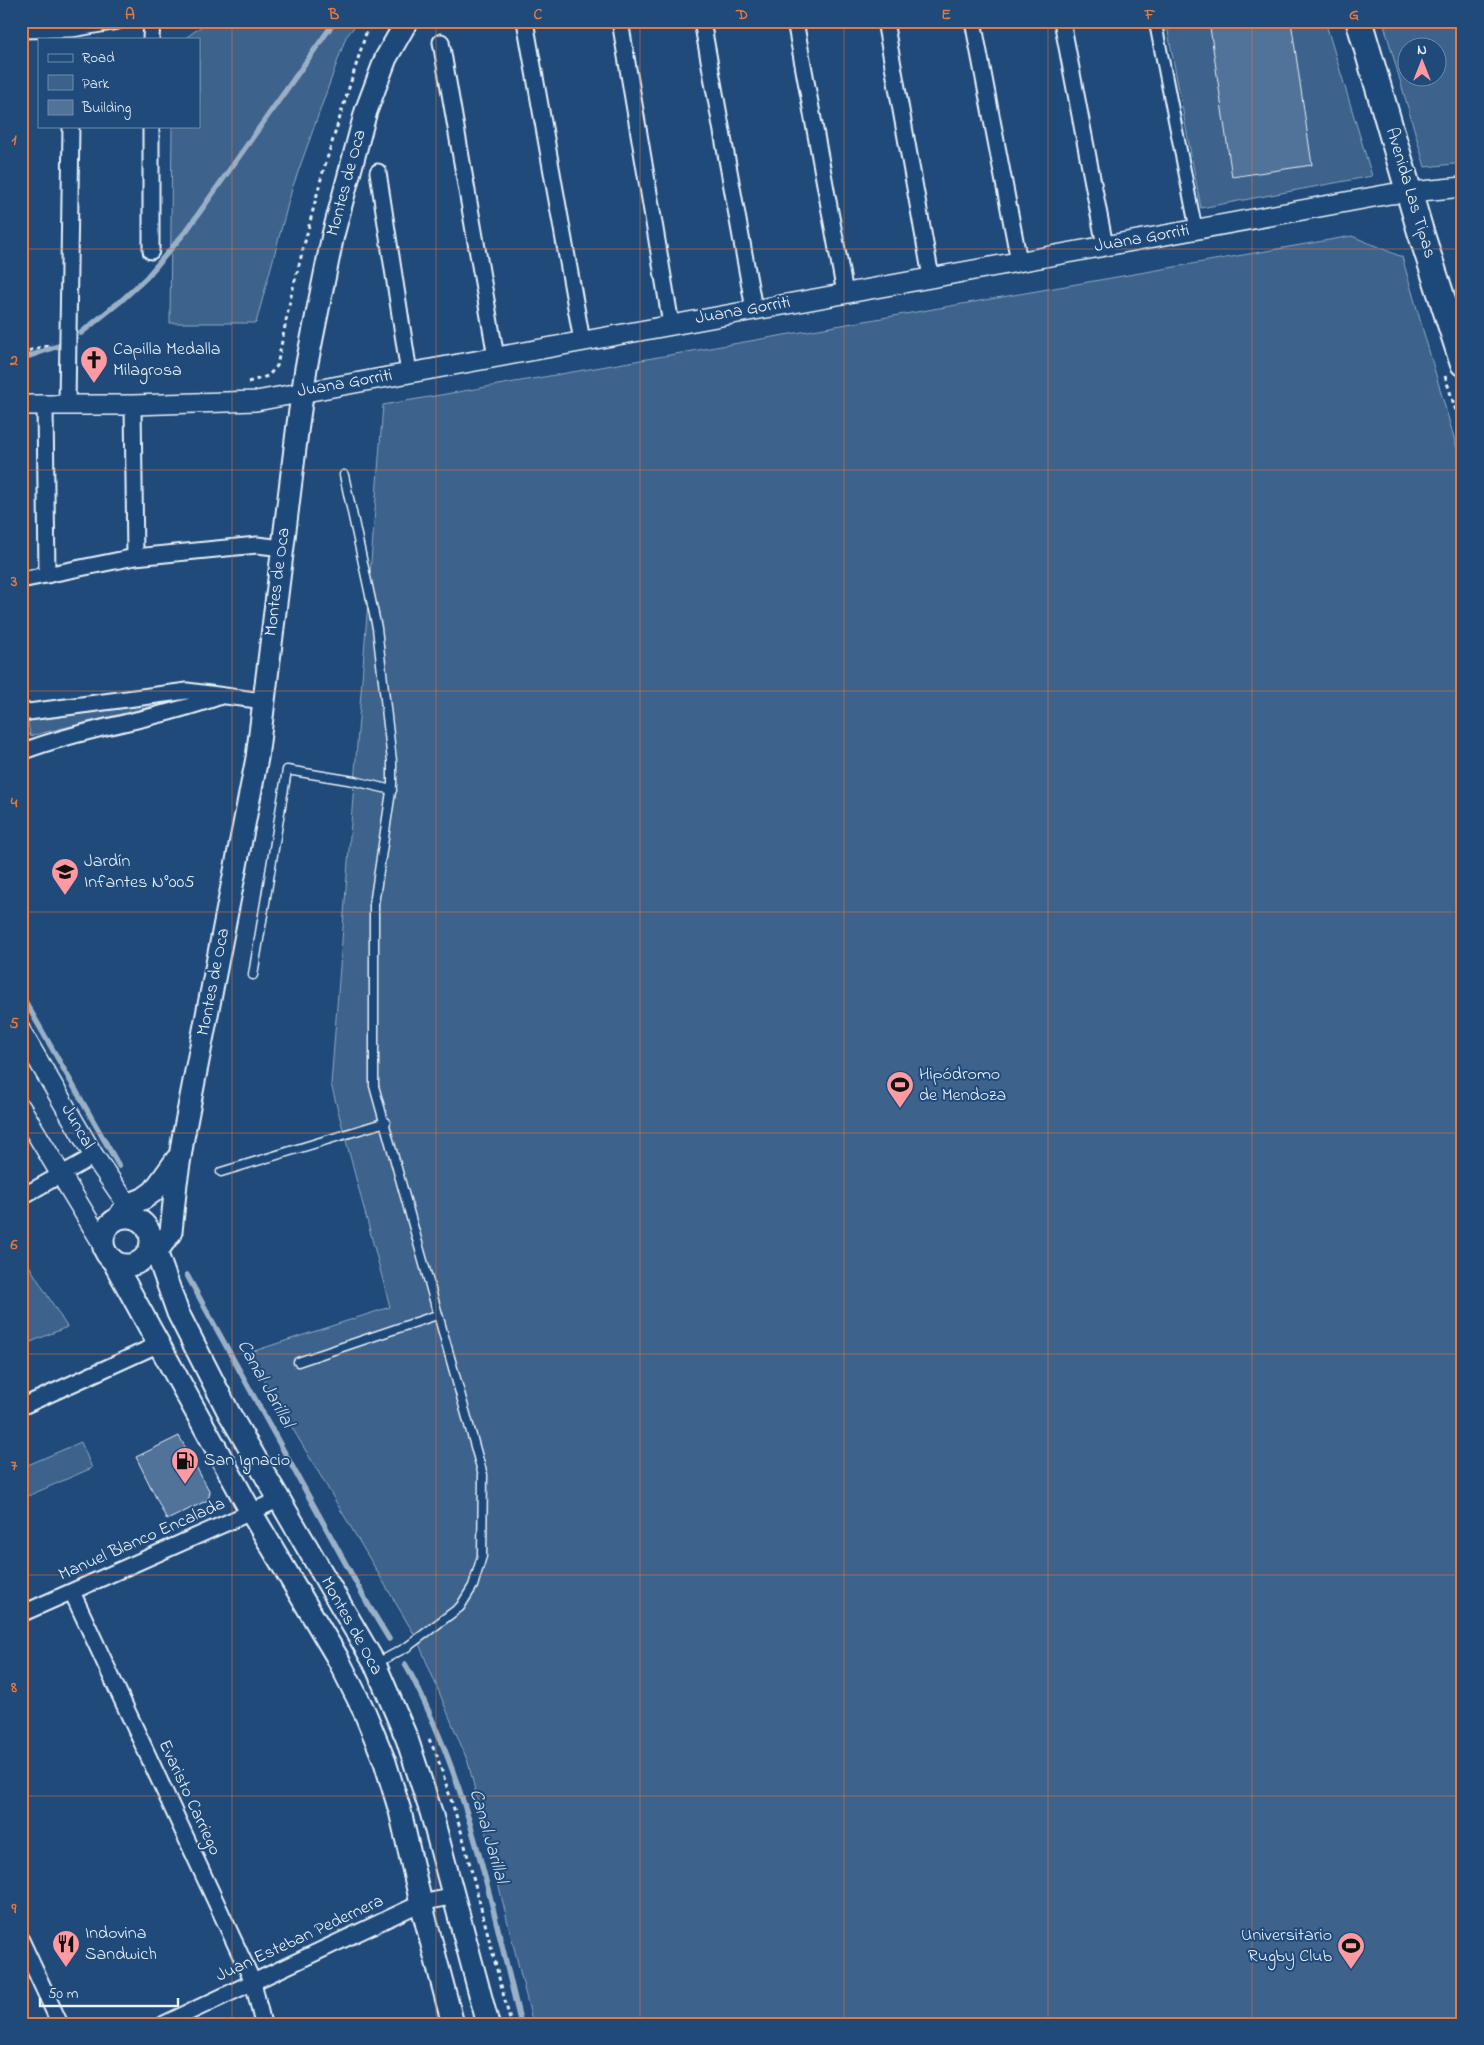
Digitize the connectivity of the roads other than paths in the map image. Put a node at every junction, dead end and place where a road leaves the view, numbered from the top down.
1 (152, 21) edge
2 (407, 21) edge
3 (525, 21) edge
4 (620, 21) edge
5 (702, 21) edge
6 (795, 21) edge
7 (885, 21) edge
8 (973, 21) edge
9 (1062, 21) edge
10 (1154, 21) edge
11 (1359, 21) edge
12 (116, 22) edge
13 (26, 27) edge
14 (72, 34) edge
15 (152, 38) edge
16 (441, 42) dead end
17 (71, 128) edge
18 (151, 128) edge
19 (378, 172) dead end
20 (1463, 187) edge
21 (1409, 191) junction
22 (1196, 229) junction
23 (1104, 246) junction
24 (151, 251) dead end
25 (1019, 261) junction
26 (931, 277) junction
27 (845, 293) junction
28 (754, 309) junction
29 (671, 324) junction
30 (582, 341) junction
31 (496, 357) junction
32 (1463, 363) edge
33 (409, 373) junction
34 (302, 391) junction
35 (21, 405) edge
36 (133, 405) junction
37 (45, 406) junction
38 (67, 406) junction
39 (344, 475) dead end
40 (283, 548) junction
41 (135, 557) junction
42 (47, 575) junction
43 (21, 580) edge
44 (222, 695) junction
45 (264, 701) junction
46 (21, 713) edge
47 (21, 752) edge
48 (392, 790) junction
49 (253, 975) dead end
50 (21, 1031) edge
51 (21, 1108) edge
52 (386, 1122) junction
53 (181, 1152) junction
54 (94, 1156) junction
55 (221, 1172) dead end
56 (61, 1176) junction
57 (21, 1197) edge
58 (139, 1231) junction
59 (108, 1252) junction
60 (437, 1315) junction
61 (157, 1345) junction
62 (298, 1362) dead end
63 (21, 1407) edge
64 (278, 1500) junction
65 (251, 1512) junction
66 (72, 1592) junction
67 (21, 1614) edge
68 (375, 1664) junction
69 (455, 1896) junction
70 (421, 1903) junction
71 (21, 1940) edge
72 (253, 1982) junction
73 (60, 2024) edge
74 (164, 2024) edge
75 (263, 2024) edge
76 (454, 2024) edge
77 (488, 2024) edge

1 - 15 street
2 - 34 main road, Montes de Oca
3 - 30 street
4 - 29 street
5 - 28 street
6 - 27 street
7 - 26 street
8 - 25 street
9 - 23 street
10 - 22 street
11 - 21 highway, Avenida Las Tipas
12 - 14 street
13 - 14 street
16 - 31 street
17 - 38 street
18 - 24 street
19 - 33 street
20 - 21 street, Juana Gorriti
21 - 22 street, Juana Gorriti
21 - 32 highway, Avenida Las Tipas
22 - 23 street, Juana Gorriti
23 - 25 street, Juana Gorriti
25 - 26 street, Juana Gorriti
26 - 27 street, Juana Gorriti
27 - 28 street, Juana Gorriti
28 - 29 street, Juana Gorriti
29 - 30 street, Juana Gorriti
30 - 31 street, Juana Gorriti
31 - 33 street, Juana Gorriti
33 - 34 street, Juana Gorriti
34 - 36 street, Juana Gorriti
34 - 40 main road, Montes de Oca
35 - 37 street, Juana Gorriti
36 - 38 street, Juana Gorriti
36 - 41 street
37 - 38 street, Juana Gorriti
37 - 42 street
39 - 48 lane
40 - 41 street
40 - 45 main road, Montes de Oca
41 - 42 street
42 - 43 street
44 - 45 street
44 - 46 street
44 - 47 street
45 - 53 main road, Montes de Oca
48 - 49 lane
48 - 52 lane
50 - 54 street, Juncal
51 - 56 street
52 - 55 lane
52 - 60 lane
53 - 58 main road, Montes de Oca
53 - 58 main road, Montes de Oca
54 - 56 street
54 - 58 street, Juncal
56 - 57 street
56 - 59 street
58 - 59 main road
58 - 59 main road
58 - 64 main road, Montes de Oca
59 - 61 main road, Montes de Oca
60 - 62 lane
60 - 68 lane
61 - 63 street
61 - 65 main road, Montes de Oca
64 - 65 street, Manuel Blanco Encalada
64 - 68 main road, Montes de Oca
65 - 66 street, Manuel Blanco Encalada
65 - 70 main road, Montes de Oca
66 - 67 street, Manuel Blanco Encalada
66 - 72 street, Evaristo Carriego
68 - 69 main road, Montes de Oca
69 - 70 street, Juan Esteban Pedernera
69 - 77 main road, Montes de Oca
70 - 72 street, Juan Esteban Pedernera
70 - 76 main road, Montes de Oca
71 - 73 street
72 - 74 street, Juan Esteban Pedernera
72 - 75 street, Evaristo Carriego

